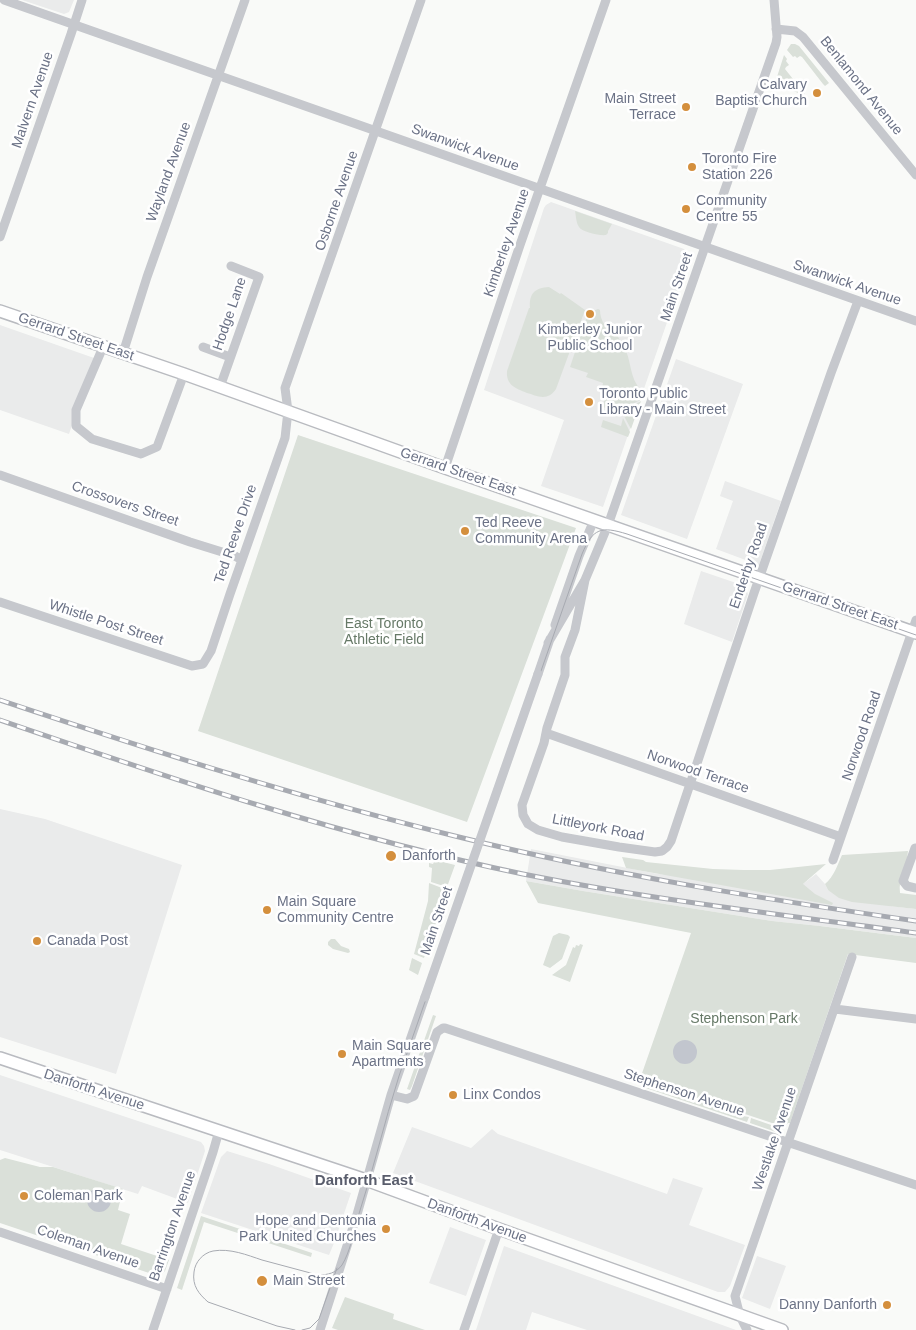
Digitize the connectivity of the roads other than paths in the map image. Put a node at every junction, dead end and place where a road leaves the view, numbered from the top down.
1 (4, 0) edge
2 (82, 0) edge
3 (245, 0) edge
4 (421, 0) edge
5 (606, 0) edge
6 (774, 0) edge
7 (74, 24) junction
8 (776, 29) junction
9 (218, 76) junction
10 (376, 131) junction
11 (916, 175) edge
12 (540, 189) junction
13 (0, 237) edge
14 (706, 247) junction
15 (231, 266) dead end
16 (858, 301) junction
17 (0, 311) edge
18 (916, 321) edge
19 (103, 347) junction
20 (203, 347) dead end
21 (122, 353) junction
22 (230, 357) junction
23 (184, 374) junction
24 (220, 387) junction
25 (288, 411) junction
26 (445, 468) junction
27 (0, 475) edge
28 (594, 520) junction
29 (608, 524) junction
30 (242, 560) junction
31 (759, 578) junction
32 (585, 580) junction
33 (0, 602) edge
34 (915, 628) edge
35 (548, 643) junction
36 (203, 664) joint
37 (546, 733) junction
38 (691, 784) junction
39 (523, 815) joint
40 (841, 837) junction
41 (671, 840) joint
42 (915, 848) dead end
43 (833, 860) dead end
44 (916, 888) edge
45 (852, 957) dead end
46 (835, 1009) junction
47 (916, 1019) edge
48 (0, 1058) edge
49 (391, 1095) junction
50 (219, 1131) junction
51 (788, 1142) junction
52 (366, 1180) junction
53 (916, 1185) edge
54 (498, 1229) junction
55 (0, 1232) edge
56 (167, 1289) junction
57 (740, 1316) junction
58 (153, 1330) edge
59 (320, 1330) edge
60 (464, 1330) edge
61 (747, 1330) edge
62 (782, 1330) edge

1 - 7 street, Swanwick Avenue
2 - 7 street, Malvern Avenue
3 - 9 street, Wayland Avenue
4 - 10 street, Osborne Avenue
5 - 12 street, Kimberley Avenue
6 - 8 street, Main Street
7 - 9 street, Swanwick Avenue
7 - 13 street, Malvern Avenue
8 - 11 street, Benlamond Avenue
8 - 14 street, Main Street
9 - 10 street, Swanwick Avenue
9 - 21 street, Wayland Avenue
10 - 12 street, Swanwick Avenue
10 - 25 street, Osborne Avenue
12 - 14 street, Swanwick Avenue
12 - 26 street, Kimberley Avenue
14 - 16 street, Swanwick Avenue
14 - 29 street, Main Street
15 - 22 street, Hodge Lane
16 - 18 street, Swanwick Avenue
16 - 31 street, Enderby Road
17 - 19 main road, Gerrard Street East
19 - 21 main road, Gerrard Street East
19 - 23 street
20 - 22 street
21 - 23 main road, Gerrard Street East
22 - 24 street, Hodge Lane
23 - 24 main road, Gerrard Street East
24 - 25 main road, Gerrard Street East
25 - 26 main road, Gerrard Street East
25 - 30 street, Ted Reeve Drive
26 - 28 main road, Gerrard Street East
27 - 30 street, Crossovers Street
28 - 29 main road, Gerrard Street East
28 - 35 street, Main Street
29 - 31 main road, Gerrard Street East
29 - 32 street, Main Street
30 - 36 street, Ted Reeve Drive
31 - 34 main road, Gerrard Street East
31 - 38 street, Enderby Road
32 - 35 street, Main Street
32 - 37 street, Main Street
33 - 36 street, Whistle Post Street
34 - 40 street, Norwood Road
35 - 49 street, Main Street, bridge
37 - 38 street, Norwood Terrace
37 - 39 street, Main Street
38 - 40 street, Norwood Terrace
38 - 41 street, Enderby Road
39 - 41 street, Littleyork Road
40 - 43 street, Norwood Road
42 - 44 street
45 - 46 street, Westlake Avenue
46 - 47 street
46 - 51 street, Westlake Avenue
48 - 50 main road, Danforth Avenue
49 - 51 street, Stephenson Avenue
49 - 52 street, Main Street
50 - 52 main road, Danforth Avenue
50 - 56 street, Barrington Avenue
51 - 53 street, Stephenson Avenue
51 - 57 street, Westlake Avenue
52 - 54 main road, Danforth Avenue
52 - 59 street, Main Street
54 - 57 main road, Danforth Avenue
54 - 60 street
55 - 56 street, Coleman Avenue
56 - 58 street, Barrington Avenue
57 - 61 street, Westlake Avenue
57 - 62 main road, Danforth Avenue

